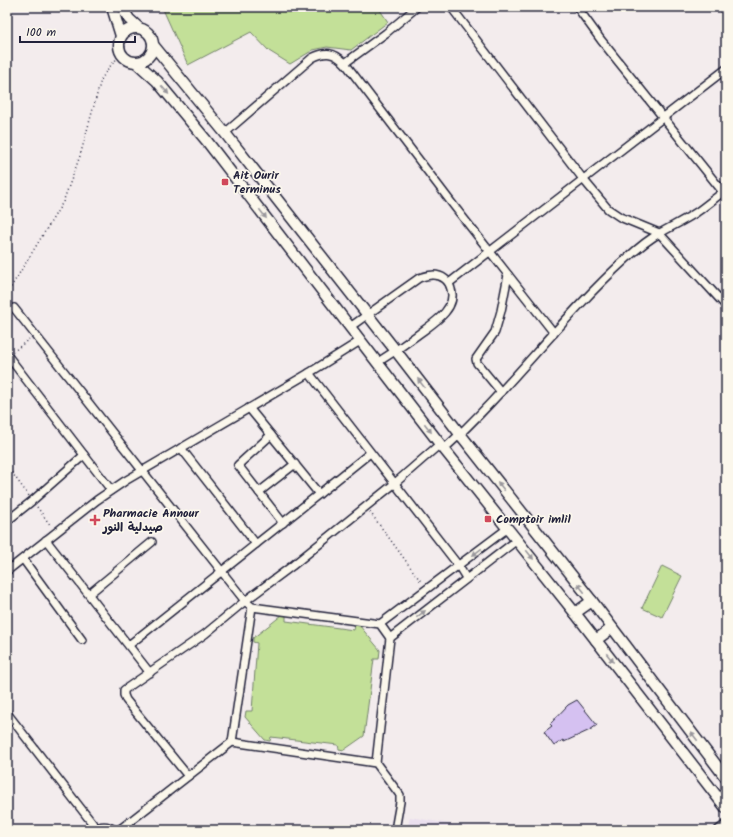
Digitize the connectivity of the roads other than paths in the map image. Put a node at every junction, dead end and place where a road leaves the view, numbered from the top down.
1 (112, 7) edge
2 (122, 7) edge
3 (417, 7) edge
4 (451, 7) edge
5 (577, 7) edge
6 (139, 28) junction
7 (122, 36) junction
8 (154, 46) junction
9 (137, 63) junction
10 (345, 63) junction
11 (726, 70) edge
12 (664, 118) junction
13 (225, 132) junction
14 (583, 179) junction
15 (724, 191) edge
16 (659, 233) junction
17 (489, 252) junction
18 (508, 275) junction
19 (449, 282) junction
20 (726, 306) edge
21 (14, 308) road end
22 (368, 316) junction
23 (350, 327) junction
24 (554, 333) junction
25 (360, 341) junction
26 (396, 351) junction
27 (8, 356) edge
28 (378, 362) junction
29 (309, 373) junction
30 (501, 392) junction
31 (249, 408) junction
32 (460, 434) junction
33 (271, 435) junction
34 (442, 447) junction
35 (181, 448) junction
36 (370, 453) junction
37 (84, 455) junction
38 (295, 464) junction
39 (142, 470) junction
40 (394, 484) junction
41 (111, 490) junction
42 (259, 492) junction
43 (319, 494) junction
44 (7, 521) edge
45 (283, 523) junction
46 (508, 528) junction
47 (46, 540) junction
48 (517, 540) junction
49 (152, 542) dead end
50 (256, 544) junction
51 (23, 559) junction
52 (458, 565) junction
53 (7, 571) edge
54 (221, 571) junction
55 (466, 578) junction
56 (89, 594) junction
57 (245, 601) junction
58 (592, 601) junction
59 (252, 607) junction
60 (575, 613) junction
61 (380, 624) junction
62 (612, 628) junction
63 (390, 638) junction
64 (82, 640) dead end
65 (596, 640) junction
66 (128, 645) junction
67 (150, 673) junction
68 (7, 713) edge
69 (232, 742) junction
70 (706, 752) junction
71 (376, 763) junction
72 (692, 763) junction
73 (716, 765) junction
74 (188, 776) junction
75 (702, 777) junction
76 (726, 778) edge
77 (726, 808) edge
78 (726, 824) edge
79 (95, 829) edge
80 (114, 830) edge
81 (119, 830) edge
82 (395, 830) edge
83 (718, 830) edge

1 - 7 main road
2 - 6 main road
3 - 10 street
4 - 14 street
5 - 12 street
6 - 7 main road
6 - 8 main road
7 - 9 main road
8 - 9 main road
8 - 13 main road
9 -> 23 main road
10 - 13 street
10 - 17 street
11 - 12 street
12 - 14 street
12 - 15 street
13 - 22 main road
14 - 16 street
14 - 17 street
15 - 16 street
16 - 20 street
16 - 24 street
17 - 18 street
17 - 19 street
18 - 24 street
18 - 30 street
19 - 22 street
19 - 26 street
21 - 39 street
22 - 23 street
22 - 26 main road
23 - 25 main road
24 - 30 street
25 - 28 main road
25 - 29 street
26 - 28 street
32 -> 26 main road
27 - 37 street
28 -> 34 main road
29 - 31 street
29 - 36 street
30 - 32 street
31 - 33 street
31 - 35 street
32 - 34 street
58 -> 32 main road
33 - 38 street
33 - 42 street
34 - 40 street
34 - 46 main road
35 - 39 street
35 - 50 street
36 - 40 street
36 - 43 street
37 - 41 street
37 - 44 street
38 - 42 street
38 - 43 street
39 - 41 street
39 - 54 street
40 - 52 street
40 - 57 street
41 - 47 street
42 - 45 street
43 - 45 street
45 - 50 street
46 - 48 main road
46 -> 52 street
47 - 51 street
47 - 56 street
48 - 55 street
48 -> 60 main road
49 - 56 street
50 - 54 street
51 - 53 street
51 - 64 street
52 - 55 street
52 - 61 street
54 - 57 street
54 - 66 street
63 -> 55 street
56 - 66 street
57 - 59 street
57 - 67 street
58 - 60 main road
58 - 62 main road
59 - 61 street
59 - 69 street
60 - 65 main road
61 - 63 street
62 - 65 main road
70 -> 62 main road
63 - 71 street
65 -> 72 main road
66 - 67 street
67 - 74 street
68 - 79 street
69 - 71 street
69 - 74 street
70 - 72 main road
70 - 73 main road
71 - 82 street
72 - 75 main road
73 - 75 main road
73 - 76 main road
74 - 81 street
75 - 77 main road
78 - 83 street
79 - 80 street

